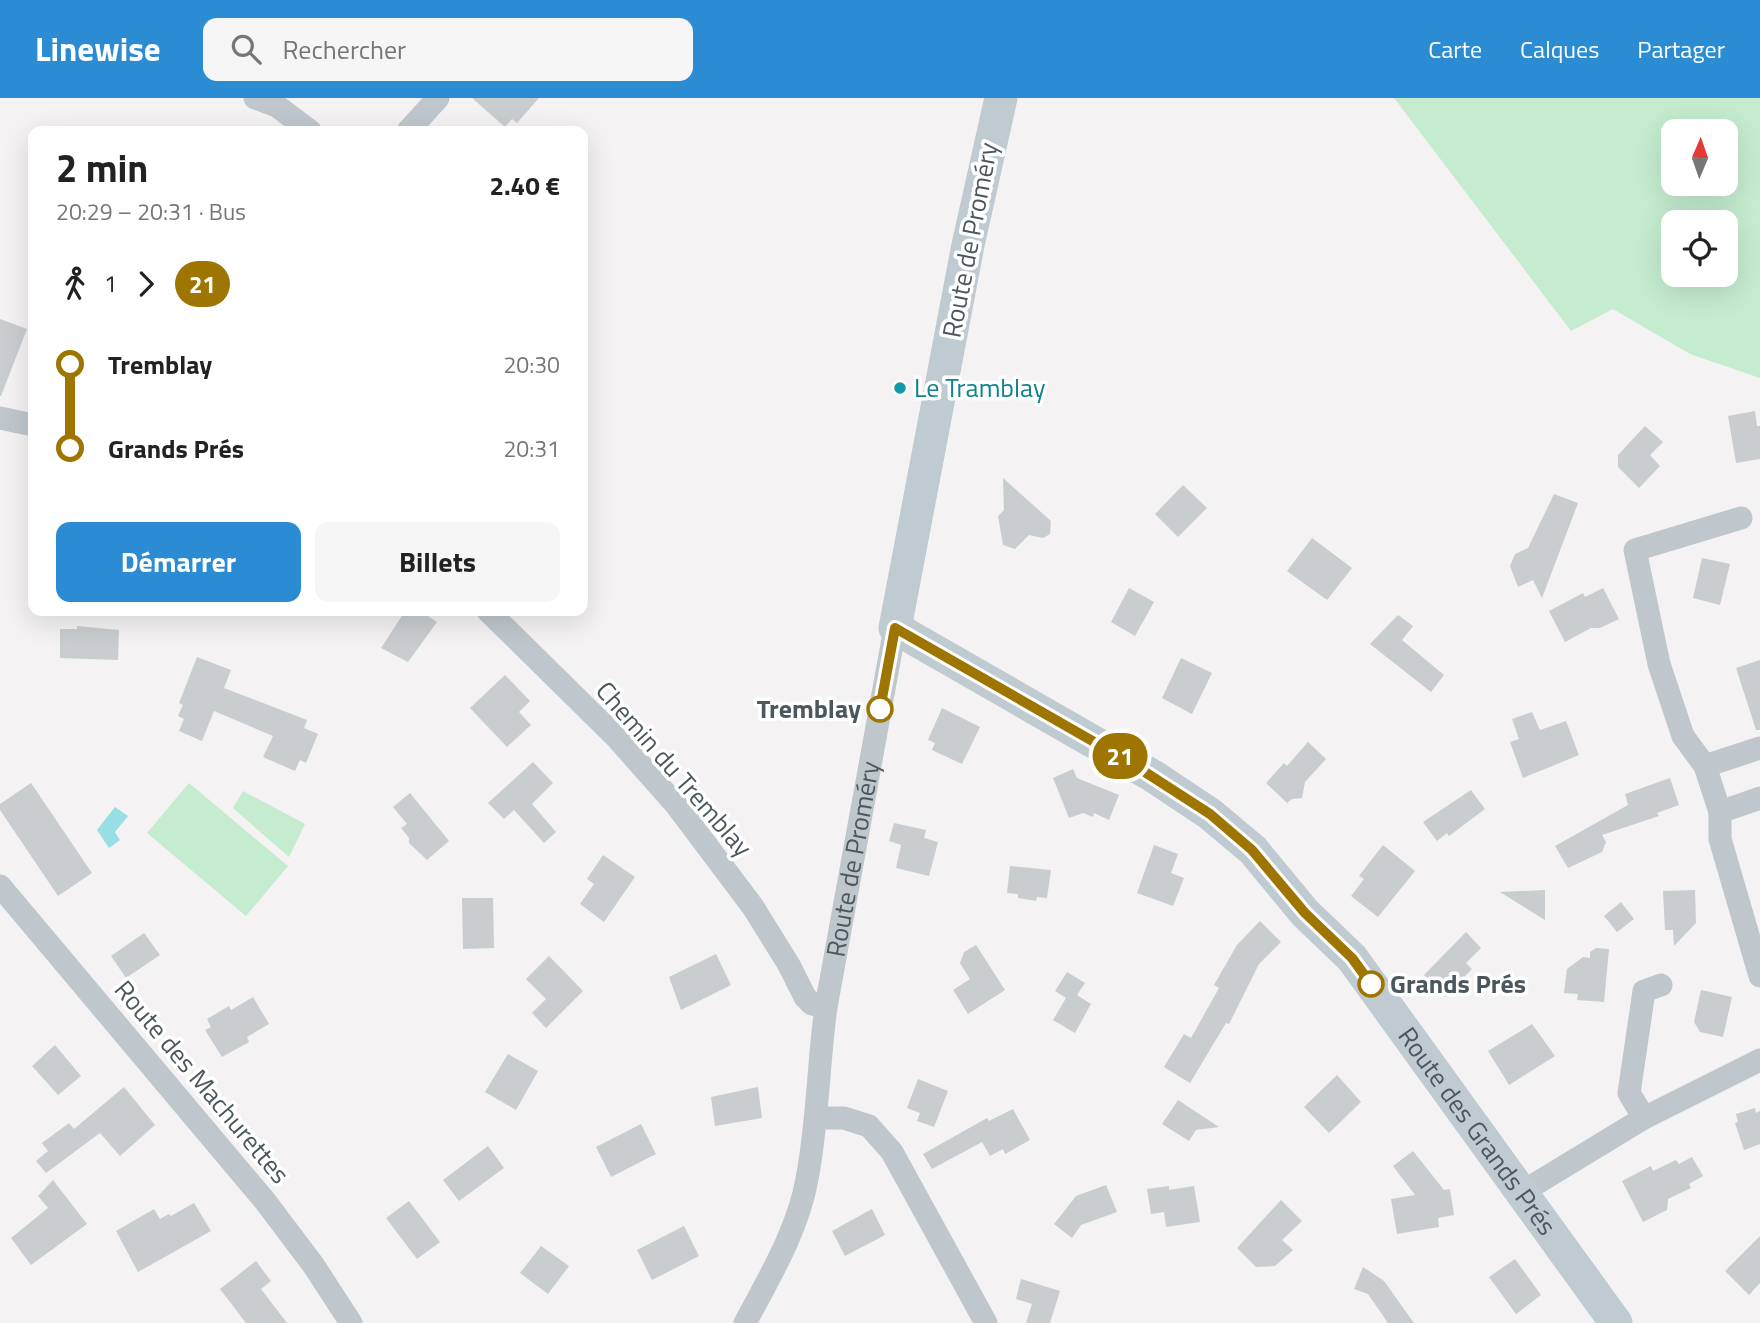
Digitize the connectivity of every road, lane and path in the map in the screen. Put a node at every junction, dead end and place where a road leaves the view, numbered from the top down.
1 (255, 98) edge
2 (438, 98) edge
3 (1001, 98) edge
4 (303, 126) edge
5 (413, 126) edge
6 (0, 418) edge
7 (28, 424) edge
8 (1741, 518) dead end
9 (493, 616) edge
10 (895, 628) junction
11 (1760, 748) edge
12 (1705, 766) junction
13 (1760, 798) edge
14 (1720, 812) junction
15 (0, 886) edge
16 (1760, 976) edge
17 (1661, 985) dead end
18 (826, 1007) junction
19 (1760, 1060) edge
20 (817, 1118) junction
21 (1644, 1118) junction
22 (1524, 1191) junction
23 (344, 1320) edge
24 (745, 1323) edge
25 (986, 1323) edge
26 (1616, 1323) edge

1 - 4 street
2 - 5 street
3 - 10 street, Route de Proméry
6 - 7 street
8 - 12 street
9 - 18 street, Chemin du Tremblay
10 - 18 street, Route de Proméry
10 - 22 street, Route des Grands Prés
11 - 12 street
12 - 14 street
13 - 14 street
14 - 16 street
15 - 23 street, Route des Machurettes
17 - 21 street
18 - 20 street, Route de Proméry
19 - 21 street
20 - 24 street, Route de Proméry
20 - 25 street
21 - 22 street
22 - 26 street, Route des Grands Prés

